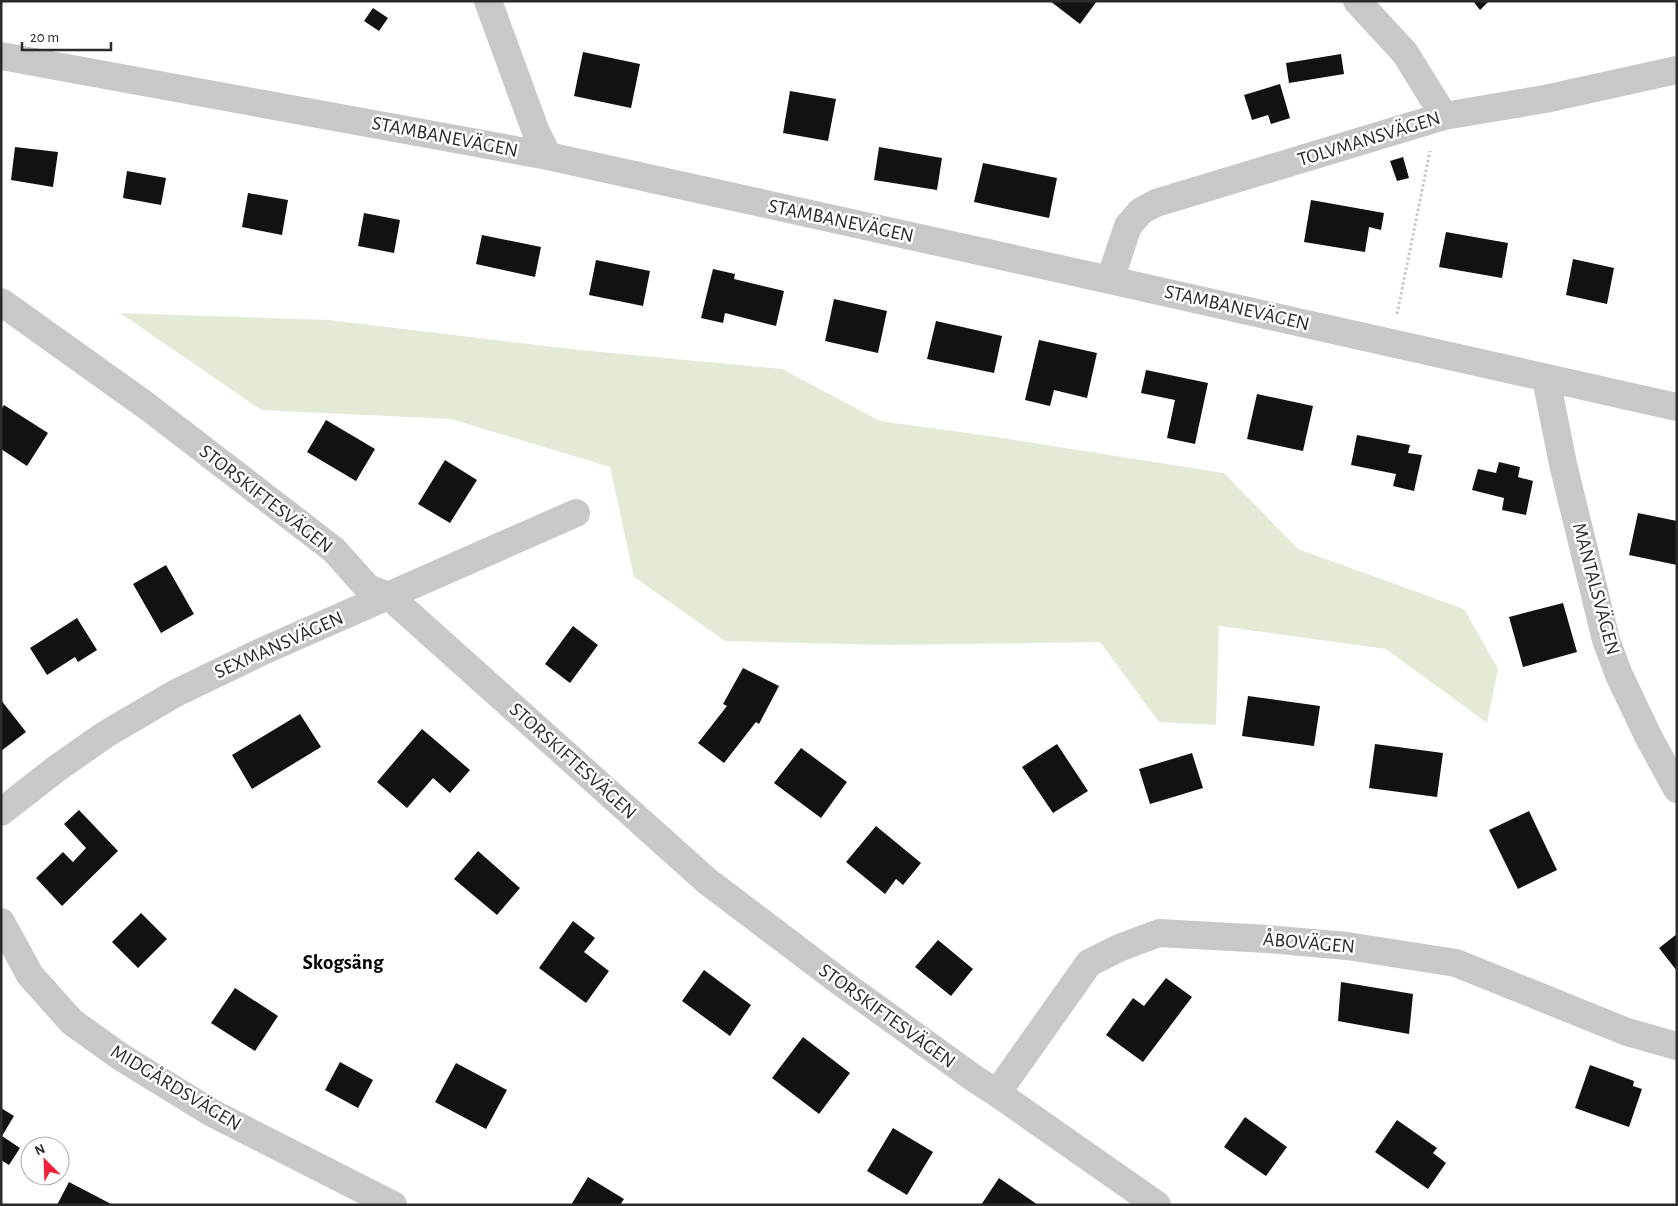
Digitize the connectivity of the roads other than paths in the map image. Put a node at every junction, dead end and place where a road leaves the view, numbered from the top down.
1 (488, 1) edge
2 (1358, 1) edge
3 (1, 56) edge
4 (1677, 70) edge
5 (1444, 116) junction
6 (548, 156) junction
7 (1110, 280) junction
8 (1, 302) edge
9 (1546, 378) junction
10 (1677, 408) edge
11 (576, 512) dead end
12 (389, 596) junction
13 (1677, 789) edge
14 (1, 812) edge
15 (1, 922) edge
16 (1677, 1046) edge
17 (998, 1093) junction
18 (392, 1205) edge
19 (1157, 1205) edge

1 - 6 street
2 - 5 street
3 - 6 street, STAMBANEVÄGEN
4 - 5 street, TOLVMANSVÄGEN
5 - 7 street, TOLVMANSVÄGEN
6 - 7 street, STAMBANEVÄGEN
7 - 9 street, STAMBANEVÄGEN
8 - 12 street, STORSKIFTESVÄGEN
9 - 10 street, STAMBANEVÄGEN
9 - 13 street, MANTALSVÄGEN
11 - 12 street, SEXMANSVÄGEN
12 - 14 street, SEXMANSVÄGEN
12 - 17 street, STORSKIFTESVÄGEN
15 - 18 street, MIDGÅRDSVÄGEN
16 - 17 street, ÅBOVÄGEN
17 - 19 street, STORSKIFTESVÄGEN

